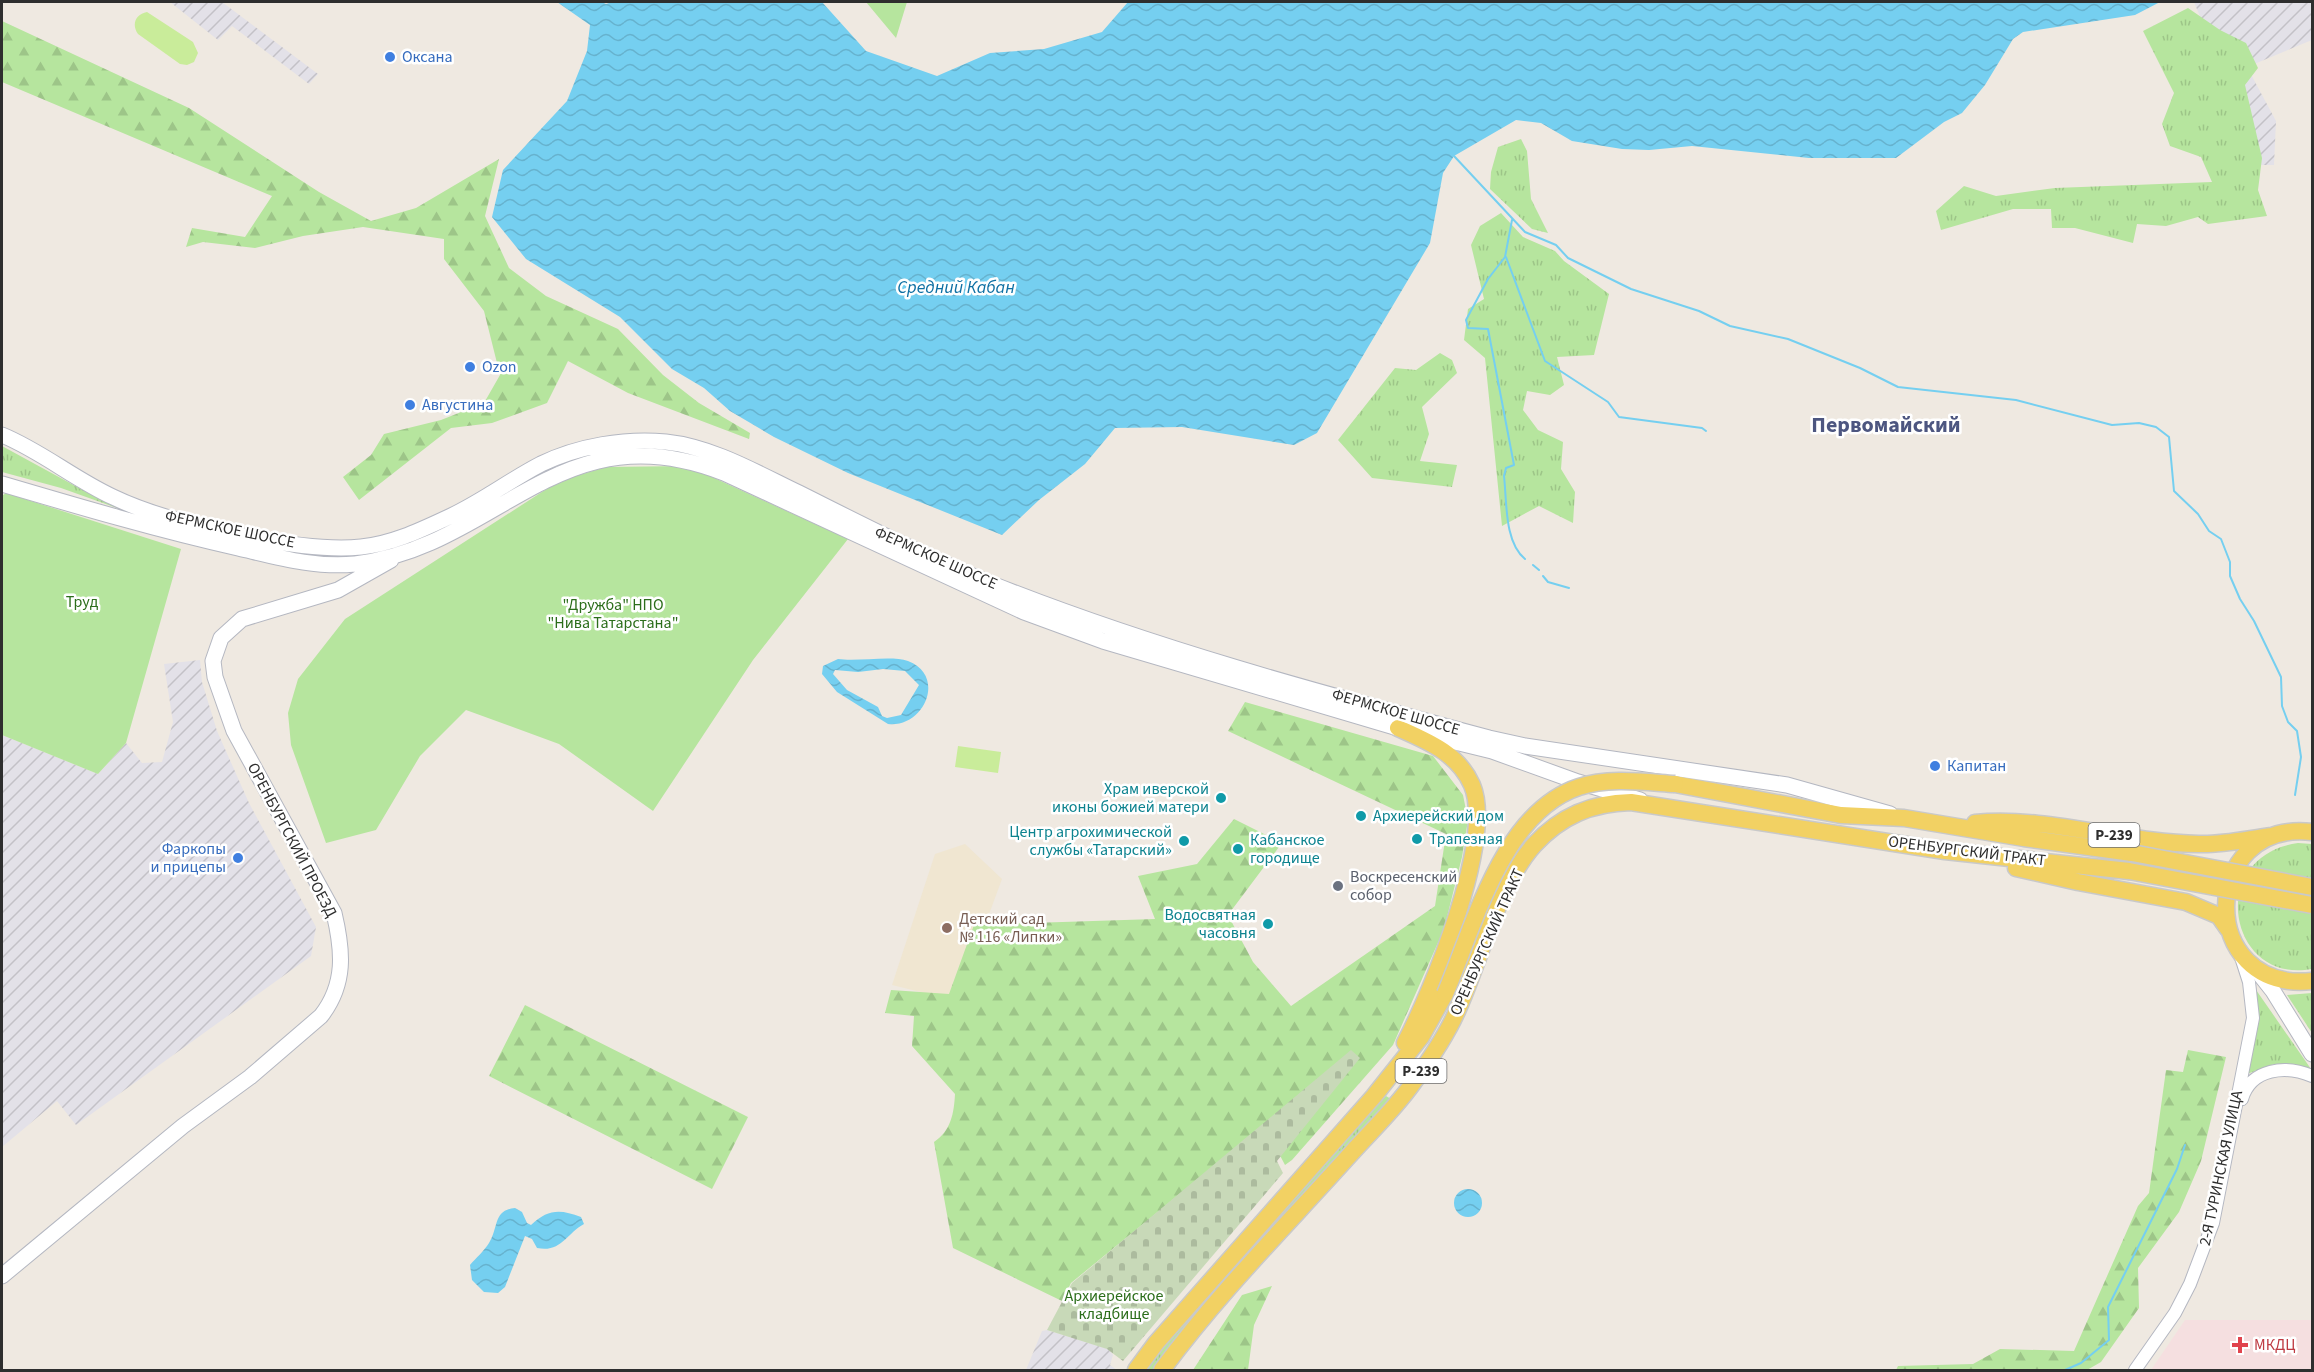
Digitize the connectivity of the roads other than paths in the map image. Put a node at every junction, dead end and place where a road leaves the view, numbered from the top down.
1 (2, 435) edge
2 (9, 440) edge
3 (2, 484) edge
4 (401, 554) junction
5 (310, 564) junction
6 (328, 592) junction
7 (1398, 728) junction
8 (1663, 806) junction
9 (1904, 818) junction
10 (1956, 825) junction
11 (2309, 830) edge
12 (2272, 836) junction
13 (1945, 851) junction
14 (2313, 887) edge
15 (2313, 906) edge
16 (2228, 929) junction
17 (2238, 950) junction
18 (2250, 963) junction
19 (2313, 981) edge
20 (2313, 1054) edge
21 (2313, 1076) edge
22 (1374, 1096) junction
23 (2232, 1131) junction
24 (2, 1276) edge
25 (1136, 1371) edge
26 (1162, 1371) edge
27 (2135, 1371) edge

1 - 2 main road, ФЕРМСКОЕ ШОССЕ
2 - 9 main road, ФЕРМСКОЕ ШОССЕ
3 - 5 main road, ФЕРМСКОЕ ШОССЕ
4 - 5 main road, ФЕРМСКОЕ ШОССЕ
4 - 6 main road, ОРЕНБУРГСКИЙ ПРОЕЗД
4 - 7 main road, ФЕРМСКОЕ ШОССЕ
5 - 6 main road, ФЕРМСКОЕ ШОССЕ
6 - 24 main road, ОРЕНБУРГСКИЙ ПРОЕЗД
7 - 8 main road, ФЕРМСКОЕ ШОССЕ
7 - 22 main road, ОРЕНБУРГСКИЙ ТРАКТ
8 - 13 main road, ОРЕНБУРГСКИЙ ТРАКТ / Р-239
8 - 26 main road, ОРЕНБУРГСКИЙ ТРАКТ / Р-239
9 - 10 main road, ОРЕНБУРГСКИЙ ТРАКТ
9 - 22 main road, ОРЕНБУРГСКИЙ ТРАКТ / Р-239, bridge
10 - 12 main road, Р-239
10 - 14 main road, ОРЕНБУРГСКИЙ ТРАКТ, bridge
11 - 12 main road, Р-239
12 - 16 main road, Р-239
13 - 15 main road, ОРЕНБУРГСКИЙ ТРАКТ, bridge
13 - 16 main road, Р-239
16 - 17 main road, Р-239
17 - 18 main road, Р-239
17 - 23 street, 2-Я ТУРИНСКАЯ УЛИЦА
18 - 19 main road, Р-239
18 - 20 main road
21 - 23 street
22 - 25 main road, ОРЕНБУРГСКИЙ ТРАКТ / Р-239
23 - 27 street, 2-Я ТУРИНСКАЯ УЛИЦА

